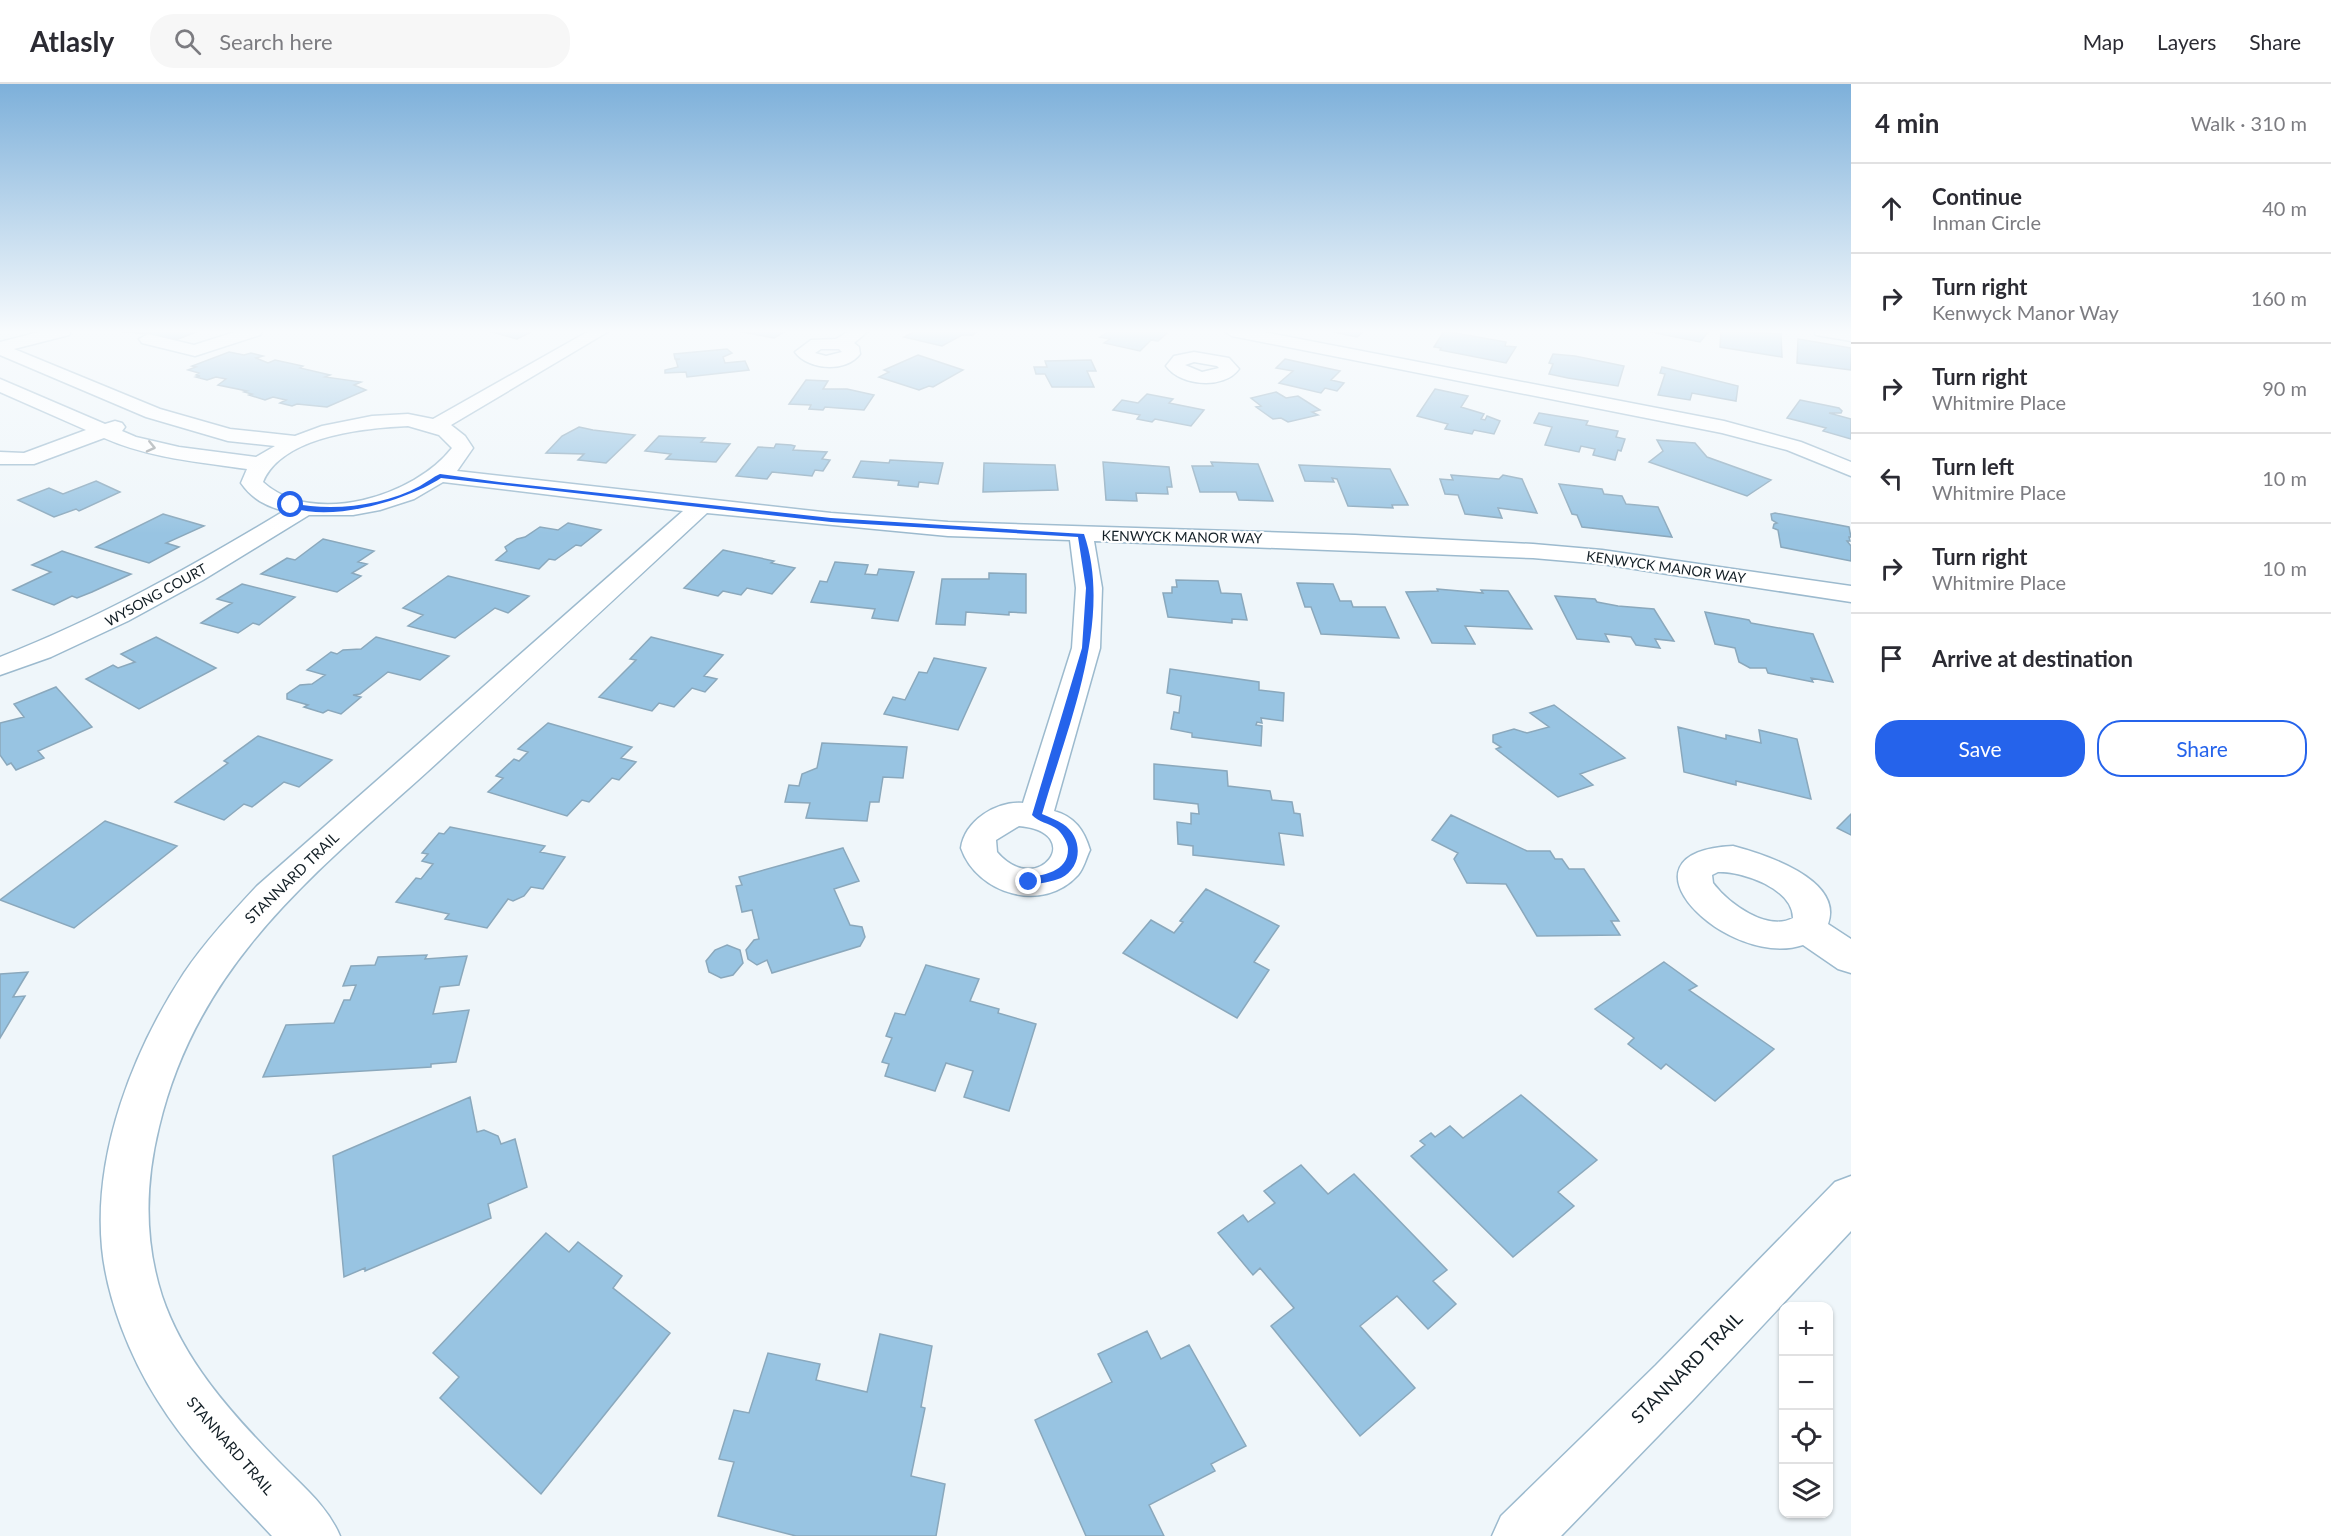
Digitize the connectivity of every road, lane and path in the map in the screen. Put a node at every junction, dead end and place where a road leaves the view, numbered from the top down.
1 (31, 399) edge
2 (120, 399) edge
3 (482, 399) edge
4 (1579, 399) edge
5 (153, 413) junction
6 (436, 425) junction
7 (103, 431) junction
8 (297, 442) junction
9 (260, 464) junction
10 (4, 468) edge
11 (1851, 470) edge
12 (440, 476) junction
13 (702, 506) junction
14 (305, 508) junction
15 (1081, 535) junction
16 (1851, 594) edge
17 (0, 667) edge
18 (1036, 815) dead end
19 (1807, 929) dead end
20 (1851, 958) edge
21 (1851, 1198) edge
22 (311, 1536) edge
23 (1521, 1536) edge

1 - 7 street
2 - 5 street
3 - 6 street
4 - 11 street
5 - 7 street
5 - 8 street
6 - 8 street
6 - 12 street
7 -> 9 street
7 - 10 street
8 - 9 street
9 - 14 street
12 - 13 street, KENWYCK MANOR WAY
12 - 14 street
13 - 15 street, KENWYCK MANOR WAY
13 - 22 street, STANNARD TRAIL
14 - 17 street, WYSONG COURT
15 - 16 street, KENWYCK MANOR WAY
15 - 18 street
19 - 20 street
21 - 23 street, STANNARD TRAIL

